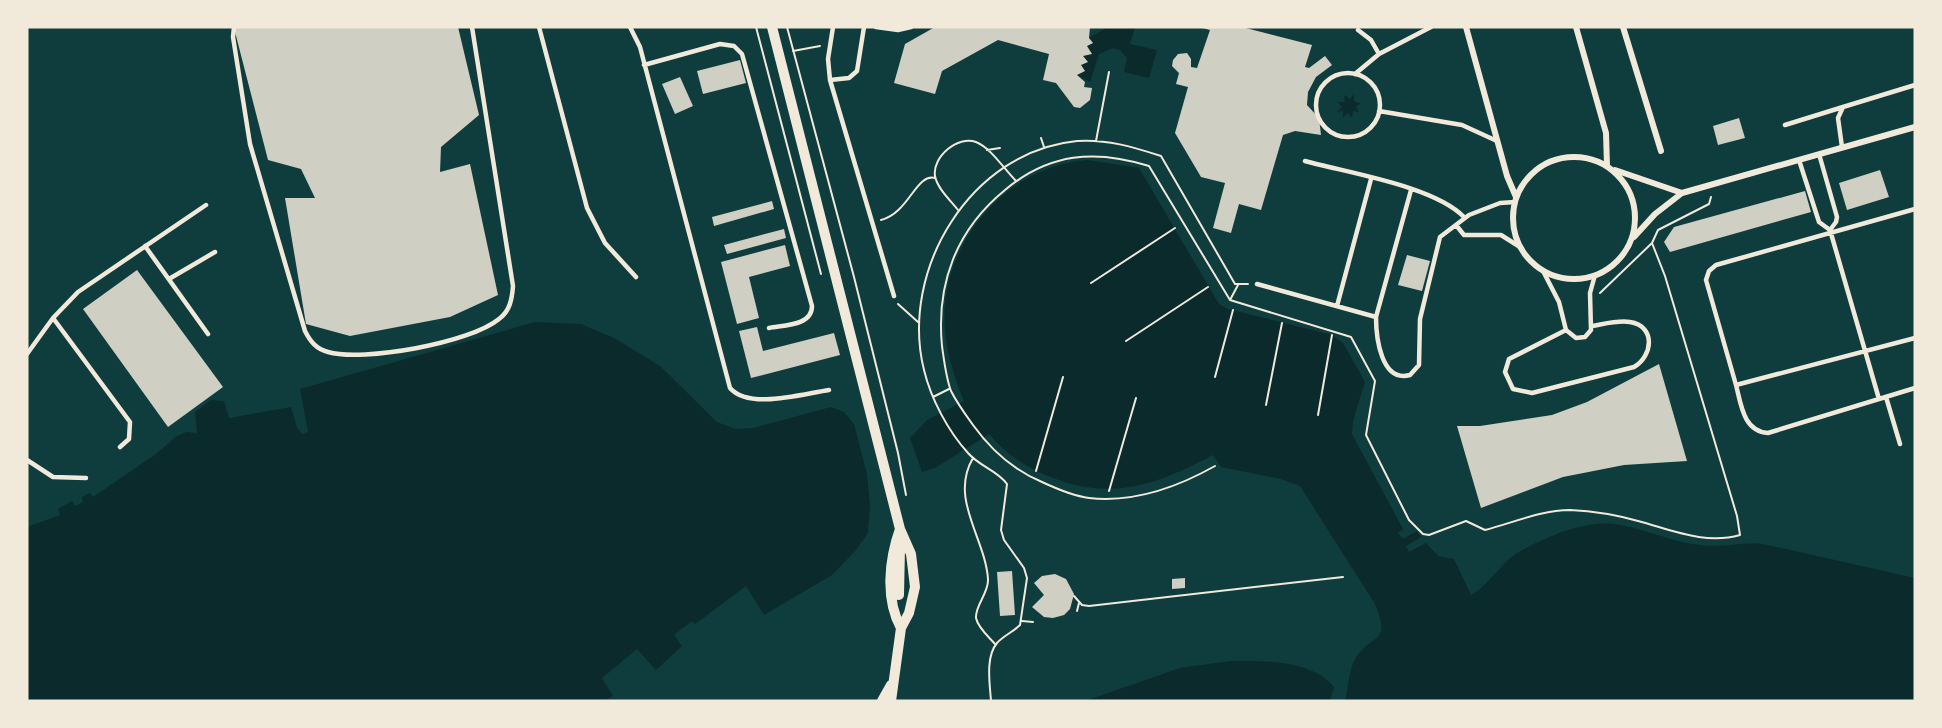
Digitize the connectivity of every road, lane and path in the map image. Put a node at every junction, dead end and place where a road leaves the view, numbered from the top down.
1 (234, 27) edge
2 (472, 27) edge
3 (547, 27) edge
4 (630, 27) edge
5 (756, 27) edge
6 (772, 27) edge
7 (787, 27) edge
8 (833, 27) edge
9 (864, 27) edge
10 (876, 27) edge
11 (911, 27) edge
12 (1431, 27) edge
13 (1466, 27) edge
14 (1576, 27) edge
15 (1623, 27) edge
16 (539, 29) edge
17 (1358, 30) dead end
18 (829, 44) junction
19 (793, 51) junction
20 (1379, 54) junction
21 (644, 65) junction
22 (1109, 72) dead end
23 (1355, 74) junction
24 (830, 80) junction
25 (1915, 85) edge
26 (1843, 107) junction
27 (1379, 111) junction
28 (1785, 125) dead end
29 (1091, 127) dead end
30 (1915, 127) edge
31 (1098, 128) junction
32 (1041, 138) dead end
33 (1096, 141) junction
34 (1497, 141) junction
35 (1842, 147) junction
36 (1000, 148) dead end
37 (1044, 148) junction
38 (987, 150) junction
39 (1661, 151) dead end
40 (1819, 154) junction
41 (1799, 160) junction
42 (1305, 161) dead end
43 (1610, 167) junction
44 (1003, 169) junction
45 (935, 178) junction
46 (1371, 179) junction
47 (1016, 181) dead end
48 (1411, 190) junction
49 (1682, 193) junction
50 (1516, 200) junction
51 (206, 206) dead end
52 (1915, 209) edge
53 (959, 211) junction
54 (1464, 217) junction
55 (872, 222) junction
56 (1456, 225) junction
57 (1174, 228) dead end
58 (1830, 231) junction
59 (1631, 240) junction
60 (1652, 243) dead end
61 (146, 246) junction
62 (1520, 247) junction
63 (215, 252) dead end
64 (1543, 271) junction
65 (821, 275) dead end
66 (1595, 275) junction
67 (636, 277) dead end
68 (170, 279) junction
69 (1091, 283) dead end
70 (1257, 284) joint
71 (1238, 285) junction
72 (1208, 287) dead end
73 (894, 296) joint
74 (1230, 300) dead end
75 (1589, 303) junction
76 (1337, 306) junction
77 (1233, 309) dead end
78 (1376, 317) junction
79 (53, 318) junction
80 (918, 322) junction
81 (1282, 323) dead end
82 (1592, 326) junction
83 (769, 328) dead end
84 (1566, 330) junction
85 (208, 334) dead end
86 (1332, 335) dead end
87 (1915, 338) edge
88 (1126, 341) dead end
89 (1865, 351) junction
90 (27, 354) edge
91 (1063, 377) dead end
92 (1215, 377) dead end
93 (1736, 385) junction
94 (950, 388) dead end
95 (1915, 388) edge
96 (829, 390) dead end
97 (933, 397) junction
98 (1886, 397) junction
99 (1136, 398) dead end
100 (1879, 399) junction
101 (957, 402) dead end
102 (1266, 405) dead end
103 (1318, 416) dead end
104 (1900, 444) dead end
105 (120, 447) dead end
106 (974, 458) junction
107 (27, 460) edge
108 (1215, 466) dead end
109 (1036, 471) dead end
110 (86, 477) dead end
111 (1109, 491) dead end
112 (906, 498) dead end
113 (900, 529) junction
114 (1343, 577) dead end
115 (1074, 596) dead end
116 (1079, 603) junction
117 (1077, 611) dead end
118 (1022, 621) junction
119 (1033, 622) dead end
120 (899, 626) junction
121 (995, 644) junction
122 (894, 679) junction
123 (882, 701) edge
124 (891, 701) edge
125 (991, 701) edge

1 - 2 lane
3 - 16 lane
4 - 21 lane
5 - 65 path
6 - 113 street
7 - 19 path
8 - 18 lane
9 - 24 lane
10 - 11 lane
12 - 20 lane
13 - 34 street
14 - 43 street
15 - 39 street
16 - 67 lane
17 - 20 lane
18 - 19 path
18 - 24 lane
19 - 112 path
20 - 23 lane
21 - 83 lane
21 - 96 lane
22 - 31 path
23 - 27 lane
23 - 27 lane
24 - 55 lane
25 - 26 lane
26 - 28 lane
26 - 35 lane
27 - 34 lane
29 - 31 path
30 - 35 street
31 - 33 path
32 - 37 path
33 - 37 path
33 - 71 path
34 - 50 street
35 - 40 street
36 - 38 path
37 - 44 path
38 - 44 path
38 - 45 path
40 - 41 street
40 - 58 lane
41 - 49 street
41 - 58 lane
42 - 46 lane
43 - 49 street
43 - 50 street
43 - 59 street
44 - 47 path
44 - 53 path
45 - 53 path
45 - 55 path
46 - 48 lane
46 - 76 lane
48 - 54 lane
48 - 78 lane
49 - 59 street
50 - 54 lane
50 - 62 street
51 - 61 lane
52 - 58 lane
53 - 80 path
54 - 56 lane
55 - 73 lane
56 - 62 lane
56 - 78 lane
57 - 69 path
58 - 89 lane
58 - 93 lane
59 - 66 street
60 - 75 path
61 - 68 lane
61 - 79 lane
62 - 64 street
63 - 68 lane
64 - 66 street
64 - 84 lane
66 - 75 lane
68 - 85 lane
70 - 71 path
70 - 76 lane
71 - 74 path
72 - 88 path
73 - 80 path
75 - 82 lane
76 - 78 lane
77 - 92 path
79 - 90 lane
79 - 105 lane
80 - 97 path
81 - 102 path
82 - 84 lane
82 - 84 lane
86 - 103 path
87 - 89 lane
89 - 93 lane
89 - 100 lane
91 - 109 path
93 - 100 lane
94 - 97 path
95 - 98 lane
97 - 106 path
98 - 100 lane
98 - 104 lane
99 - 111 path
101 - 108 path
106 - 118 path
106 - 121 path
107 - 110 lane
113 - 120 street
113 - 120 street
114 - 116 path
115 - 116 path
116 - 117 path
118 - 119 path
118 - 121 path
120 - 122 street
121 - 125 path
122 - 123 street
122 - 124 street

